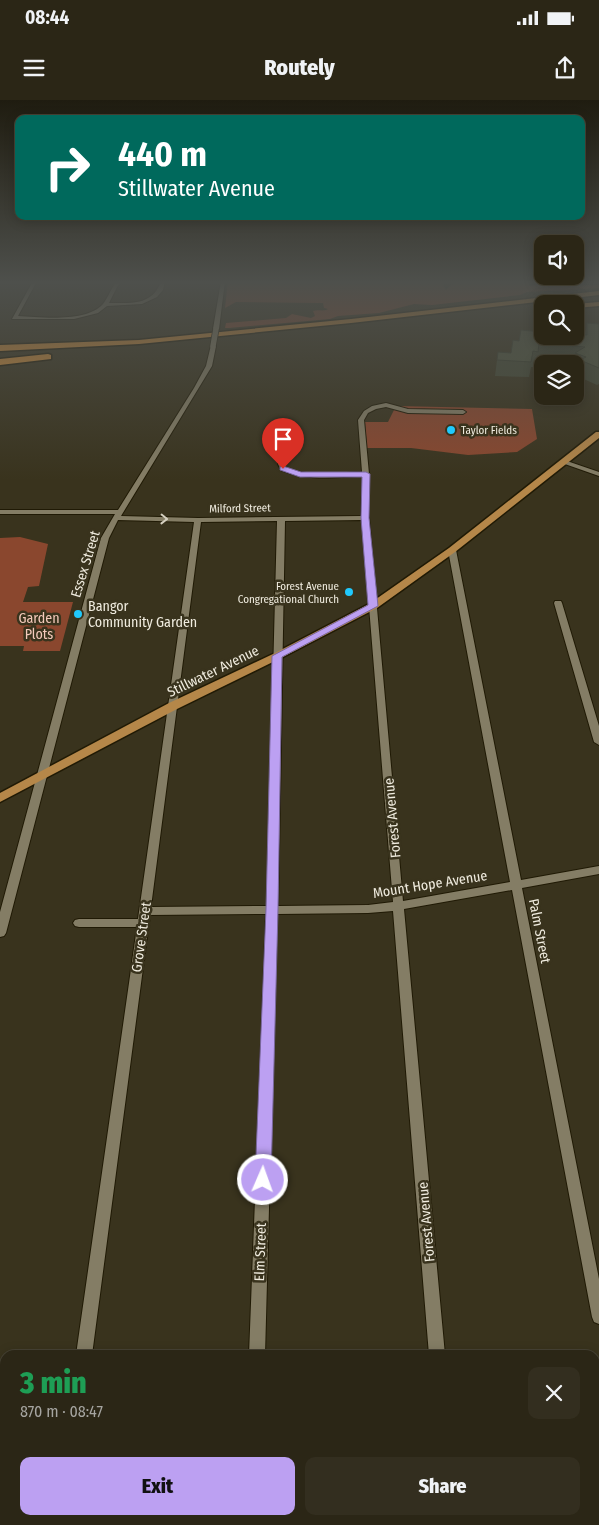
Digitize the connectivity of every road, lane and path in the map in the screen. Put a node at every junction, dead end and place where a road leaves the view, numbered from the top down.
1 (34, 348) edge
2 (65, 348) edge
3 (118, 348) edge
4 (214, 348) edge
5 (0, 349) edge
6 (0, 362) edge
7 (463, 412) dead end
8 (294, 434) dead end
9 (599, 434) edge
10 (564, 462) junction
11 (366, 474) junction
12 (599, 474) edge
13 (0, 512) edge
14 (118, 515) junction
15 (280, 518) junction
16 (365, 518) junction
17 (198, 520) junction
18 (452, 550) junction
19 (558, 603) dead end
20 (373, 606) junction
21 (277, 656) junction
22 (173, 706) junction
23 (599, 742) edge
24 (41, 776) junction
25 (0, 798) edge
26 (599, 870) edge
27 (516, 886) junction
28 (399, 906) junction
29 (272, 909) junction
30 (144, 917) junction
31 (79, 923) dead end
32 (0, 933) edge
33 (599, 1317) edge
34 (85, 1350) edge
35 (257, 1350) edge
36 (437, 1350) edge

1 - 5 highway
2 - 5 highway
3 - 6 highway
4 - 14 street, Essex Street, bridge
7 - 11 street, Forest Avenue
8 - 11 street
9 - 10 main road, Stillwater Avenue
10 - 12 street
10 - 18 main road, Stillwater Avenue
11 - 16 street, Forest Avenue
13 - 14 street, Milford Street
14 -> 17 street, Milford Street
14 - 24 street, Essex Street
15 - 16 street, Milford Street
15 - 17 street, Milford Street
15 - 21 street, Elm Street
16 - 20 street, Forest Avenue
17 - 22 street, Grove Street
18 - 20 main road, Stillwater Avenue
18 - 27 street, Palm Street
19 - 23 street
20 - 21 main road, Stillwater Avenue
20 - 28 street, Forest Avenue
21 - 22 main road, Stillwater Avenue
21 - 29 street, Elm Street
22 - 24 main road, Stillwater Avenue
22 - 30 street, Grove Street
24 - 25 main road, Stillwater Avenue
24 - 32 street, Essex Street
26 - 27 street, Mount Hope Avenue
27 - 28 street, Mount Hope Avenue
27 - 33 street, Palm Street
28 - 29 street, Mount Hope Avenue
28 - 36 street, Forest Avenue
29 - 30 street, Mount Hope Avenue
29 - 35 street, Elm Street
30 - 31 street, Mount Hope Avenue
30 - 34 street, Grove Street

